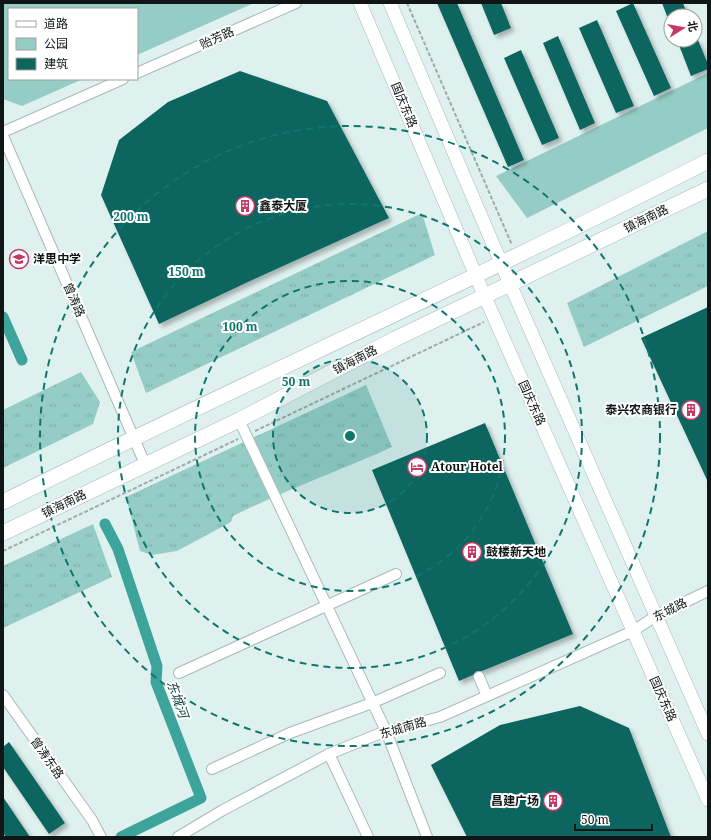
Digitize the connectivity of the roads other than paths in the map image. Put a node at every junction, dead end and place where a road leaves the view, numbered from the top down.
1 (296, 3) edge
2 (360, 3) edge
3 (390, 3) edge
4 (138, 73) edge
5 (121, 80) edge
6 (3, 132) edge
7 (3, 136) edge
8 (708, 161) edge
9 (708, 190) edge
10 (501, 263) junction
11 (476, 275) junction
12 (510, 284) junction
13 (485, 297) junction
14 (238, 420) junction
15 (134, 438) junction
16 (145, 464) junction
17 (3, 502) edge
18 (3, 533) edge
19 (396, 574) dead end
20 (708, 591) edge
21 (325, 605) junction
22 (656, 616) junction
23 (633, 631) junction
24 (179, 673) dead end
25 (440, 673) dead end
26 (479, 677) dead end
27 (3, 695) edge
28 (487, 696) junction
29 (372, 703) junction
30 (386, 731) junction
31 (708, 734) edge
32 (329, 754) junction
33 (212, 769) dead end
34 (708, 800) edge
35 (101, 837) edge
36 (178, 837) edge
37 (368, 837) edge
38 (427, 837) edge

1 - 4 street, 贻芳路
2 - 11 main road, 国庆东路
3 - 10 main road
5 - 6 street
7 - 15 street, 曾涛路
8 - 10 highway, 镇海南路
9 - 12 highway, 镇海南路
10 - 11 highway, 镇海南路
10 - 12 main road
11 - 13 main road, 国庆东路
11 - 15 highway, 镇海南路
12 - 13 highway, 镇海南路
12 - 22 main road
13 - 14 highway, 镇海南路
13 - 23 main road, 国庆东路
14 - 16 highway, 镇海南路
14 - 21 street
15 - 16 street, 曾涛路
15 - 17 highway, 镇海南路
16 - 18 highway, 镇海南路
19 - 21 street
20 - 22 street, 东城路
21 - 24 street
21 - 29 street
22 - 23 street, 东城路
22 - 31 main road
23 - 28 street, 东城南路
23 - 34 main road, 国庆东路
25 - 29 street
26 - 28 street
27 - 35 street, 曾涛东路
28 - 30 street, 东城南路
29 - 30 street
29 - 33 street
30 - 32 street, 东城南路
30 - 38 street
32 - 36 street, 东城南路
32 - 37 street

